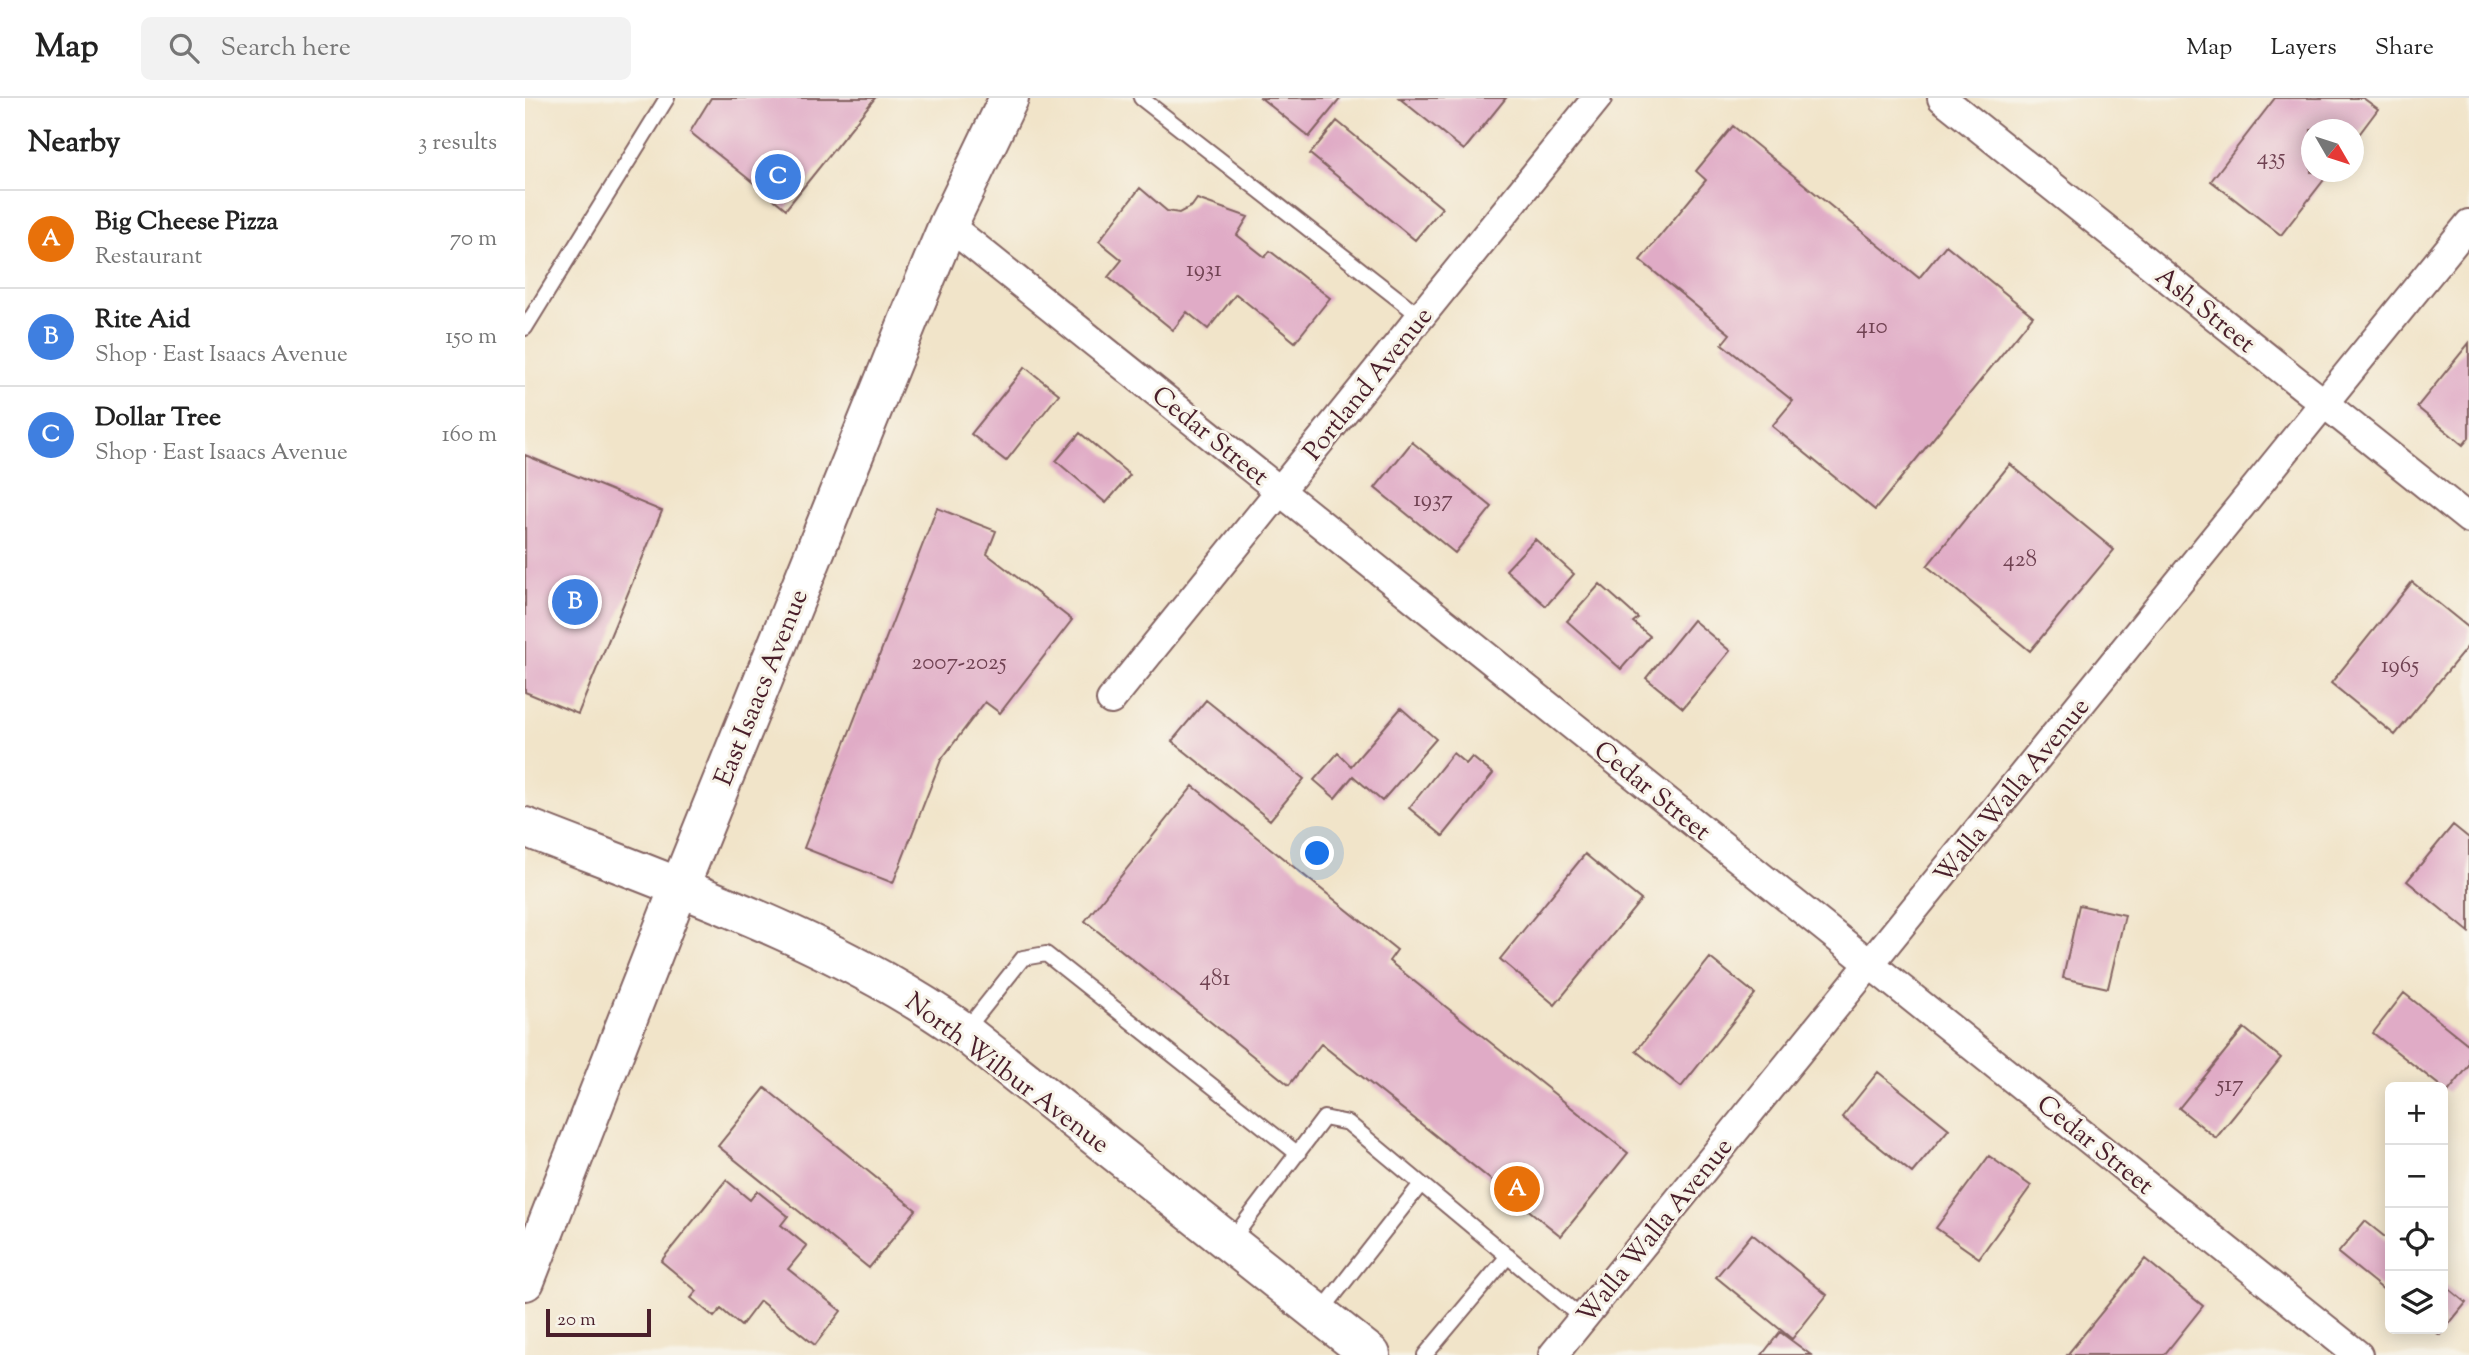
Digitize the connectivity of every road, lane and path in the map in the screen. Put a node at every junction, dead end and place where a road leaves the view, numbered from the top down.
1 (667, 98) edge
2 (1009, 98) edge
3 (1141, 98) edge
4 (1597, 98) edge
5 (1942, 98) edge
6 (2469, 224) edge
7 (948, 225) junction
8 (1420, 316) junction
9 (525, 328) edge
10 (2324, 403) junction
11 (1280, 491) junction
12 (2469, 519) edge
13 (1111, 700) dead end
14 (525, 827) edge
15 (678, 888) junction
16 (1870, 964) junction
17 (964, 1032) junction
18 (1298, 1153) junction
19 (1421, 1184) junction
20 (1229, 1243) junction
21 (1508, 1256) junction
22 (525, 1281) edge
23 (1319, 1314) junction
24 (1583, 1319) junction
25 (1371, 1355) edge
26 (1425, 1355) edge
27 (1553, 1355) edge
28 (2358, 1355) edge

1 - 9 lane
2 - 7 main road, East Isaacs Avenue
3 - 8 lane
4 - 8 street, Portland Avenue
5 - 10 street, Ash Street
6 - 10 street, Walla Walla Avenue
7 - 11 street, Cedar Street
7 - 15 main road, East Isaacs Avenue
8 - 11 street, Portland Avenue
10 - 12 street, Ash Street
10 - 16 street, Walla Walla Avenue
11 - 13 street, Portland Avenue
11 - 16 street, Cedar Street
14 - 15 main road, North Wilbur Avenue
15 - 17 main road, North Wilbur Avenue
15 - 22 main road, East Isaacs Avenue
16 - 24 street, Walla Walla Avenue
16 - 28 street, Cedar Street
17 - 18 lane
17 - 20 main road, North Wilbur Avenue
18 - 19 lane
18 - 20 lane
19 - 21 lane
19 - 23 lane
20 - 23 main road, North Wilbur Avenue
21 - 24 lane
21 - 26 lane
23 - 25 main road, North Wilbur Avenue
24 - 27 street, Walla Walla Avenue

